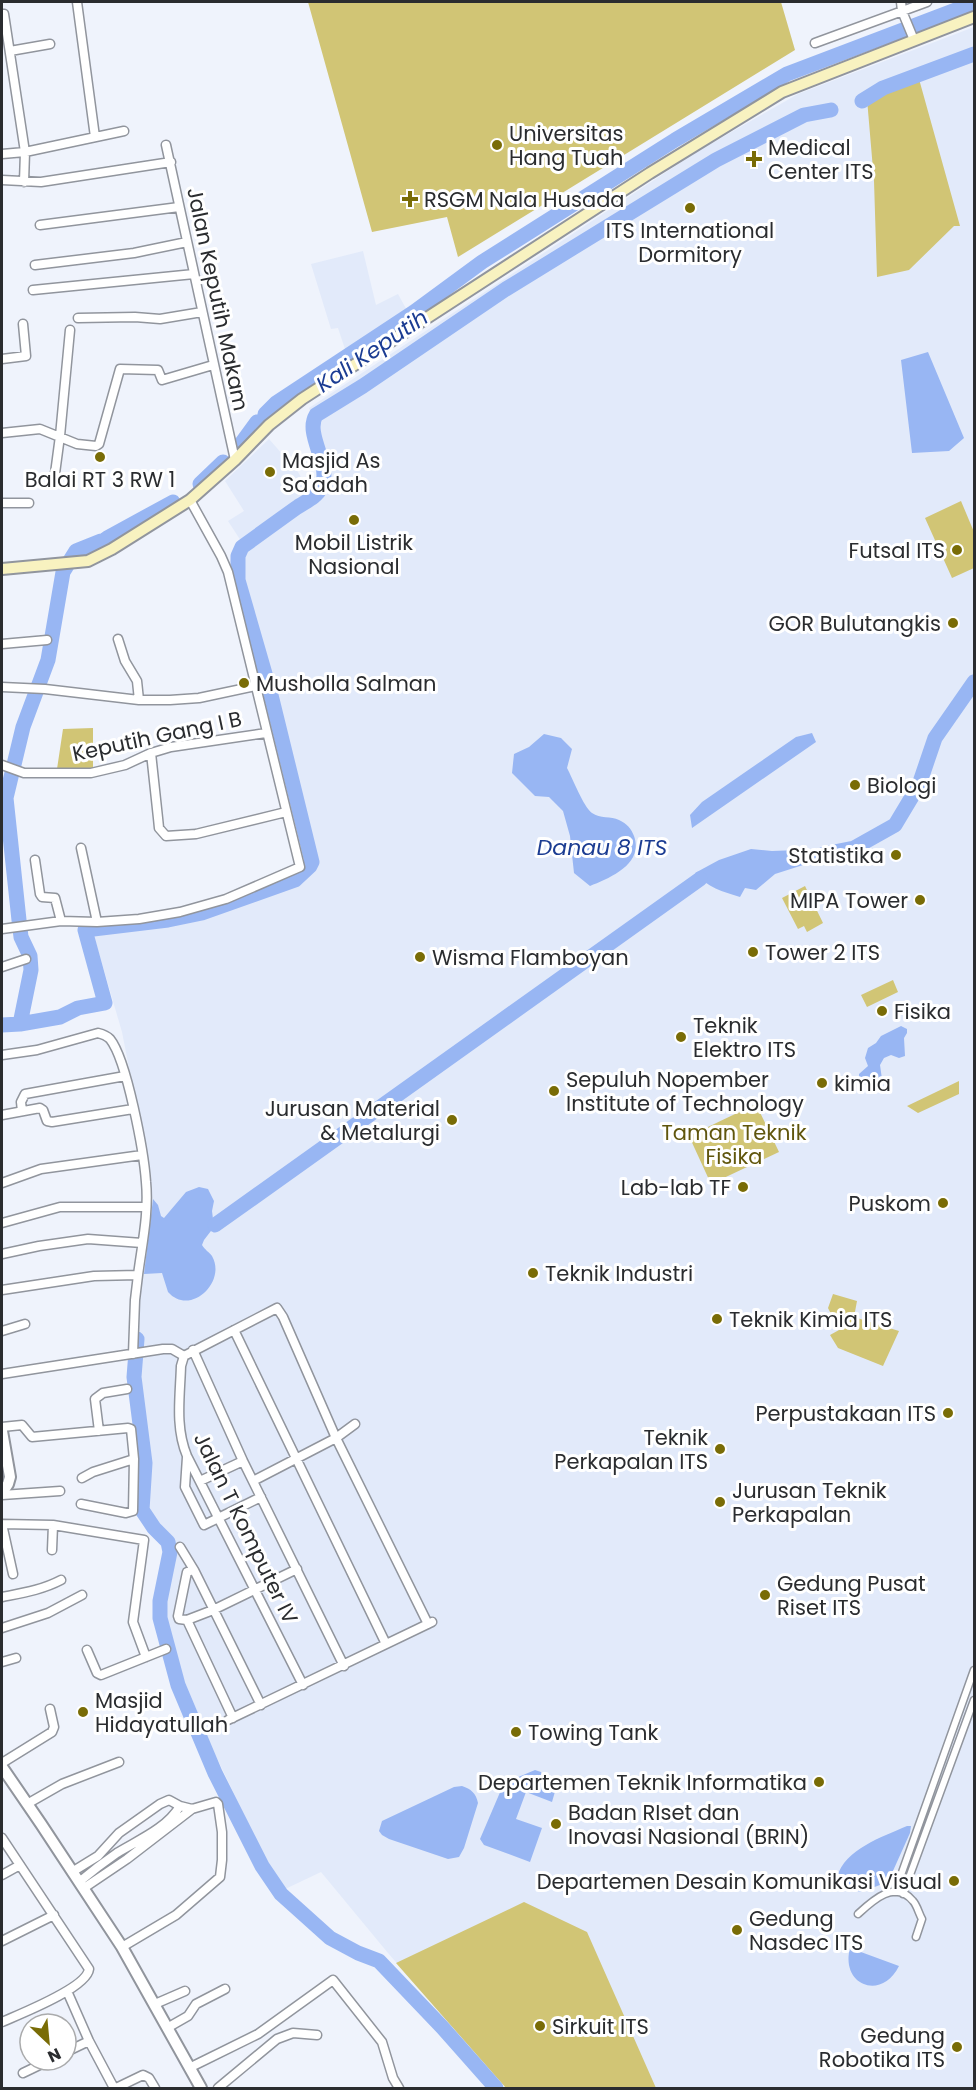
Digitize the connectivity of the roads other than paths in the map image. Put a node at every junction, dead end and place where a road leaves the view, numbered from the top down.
1 (77, 2) edge
2 (927, 2) edge
3 (903, 11) edge
4 (4, 14) dead end
5 (975, 17) edge
6 (913, 37) junction
7 (815, 43) dead end
8 (50, 44) dead end
9 (10, 51) junction
10 (124, 131) dead end
11 (95, 137) junction
12 (166, 146) dead end
13 (25, 152) junction
14 (2, 154) edge
15 (171, 162) junction
16 (2, 180) edge
17 (24, 182) junction
18 (179, 207) junction
19 (40, 225) dead end
20 (187, 242) junction
21 (35, 265) dead end
22 (194, 274) junction
23 (33, 290) dead end
24 (202, 312) junction
25 (78, 318) dead end
26 (23, 324) dead end
27 (70, 330) dead end
28 (2, 359) edge
29 (213, 365) junction
30 (2, 433) edge
31 (60, 436) junction
32 (235, 460) junction
33 (54, 481) dead end
34 (190, 500) junction
35 (2, 503) edge
36 (29, 503) dead end
37 (2, 569) edge
38 (118, 639) dead end
39 (47, 640) dead end
40 (2, 644) edge
41 (256, 686) junction
42 (2, 687) edge
43 (139, 699) junction
44 (266, 733) junction
45 (151, 753) junction
46 (3, 765) edge
47 (286, 812) junction
48 (81, 848) dead end
49 (35, 860) dead end
50 (61, 921) junction
51 (97, 922) junction
52 (2, 929) edge
53 (26, 959) dead end
54 (2, 967) edge
55 (2, 1055) edge
56 (125, 1076) junction
57 (133, 1108) junction
58 (22, 1111) junction
59 (2, 1115) edge
60 (142, 1155) junction
61 (2, 1183) edge
62 (146, 1207) junction
63 (2, 1223) edge
64 (142, 1243) junction
65 (2, 1254) edge
66 (138, 1275) junction
67 (2, 1290) edge
68 (25, 1323) dead end
69 (234, 1329) junction
70 (2, 1330) edge
71 (193, 1350) junction
72 (136, 1354) junction
73 (184, 1356) junction
74 (2, 1374) edge
75 (127, 1389) dead end
76 (355, 1424) dead end
77 (2, 1429) edge
78 (99, 1431) junction
79 (336, 1438) junction
80 (3, 1445) edge
81 (187, 1456) junction
82 (296, 1458) junction
83 (134, 1460) junction
84 (243, 1461) junction
85 (82, 1479) dead end
86 (200, 1481) junction
87 (253, 1481) junction
88 (60, 1491) dead end
89 (2, 1494) edge
90 (261, 1497) junction
91 (81, 1504) dead end
92 (219, 1518) junction
93 (2, 1524) edge
94 (53, 1525) junction
95 (180, 1547) dead end
96 (52, 1550) dead end
97 (297, 1569) junction
98 (194, 1570) junction
99 (13, 1574) dead end
100 (61, 1580) dead end
101 (255, 1589) junction
102 (82, 1595) dead end
103 (2, 1597) edge
104 (213, 1610) junction
105 (187, 1620) junction
106 (2, 1628) edge
107 (386, 1644) junction
108 (166, 1649) dead end
109 (87, 1650) dead end
110 (146, 1657) junction
111 (16, 1658) dead end
112 (2, 1662) edge
113 (344, 1666) junction
114 (975, 1670) edge
115 (303, 1685) junction
116 (975, 1700) edge
117 (261, 1705) junction
118 (50, 1709) dead end
119 (951, 1734) junction
120 (961, 1737) junction
121 (2, 1762) edge
122 (119, 1762) dead end
123 (2, 1767) edge
124 (27, 1804) junction
125 (180, 1806) junction
126 (192, 1809) junction
127 (923, 1814) junction
128 (931, 1818) junction
129 (2, 1838) edge
130 (109, 1845) junction
131 (117, 1853) junction
132 (20, 1865) junction
133 (2, 1875) edge
134 (78, 1880) junction
135 (895, 1892) junction
136 (903, 1894) junction
137 (858, 1914) dead end
138 (54, 1916) junction
139 (916, 1937) dead end
140 (2, 1941) edge
141 (122, 1947) junction
142 (225, 1989) dead end
143 (67, 1991) junction
144 (185, 1991) dead end
145 (155, 2004) junction
146 (2, 2022) edge
147 (167, 2028) junction
148 (317, 2035) dead end
149 (90, 2041) junction
150 (78, 2046) edge
151 (189, 2068) junction
152 (115, 2088) edge
153 (155, 2088) edge
154 (201, 2088) edge
155 (218, 2088) edge
156 (399, 2088) edge

1 - 11 street
2 - 3 street
3 - 6 street
3 - 7 street
4 - 9 street
5 - 6 main road
6 - 32 main road
8 - 9 street
9 - 13 street
10 - 11 street
11 - 13 street
12 - 15 street, Jalan Keputih Makam
13 - 14 street
13 - 17 street
15 - 17 street
15 - 18 street, Jalan Keputih Makam
16 - 17 street
18 - 19 street
18 - 20 street, Jalan Keputih Makam
20 - 21 street
20 - 22 street, Jalan Keputih Makam
22 - 23 street
22 - 24 street, Jalan Keputih Makam
24 - 25 street
24 - 29 street, Jalan Keputih Makam
26 - 28 street
27 - 31 street
29 - 31 street
29 - 32 street, Jalan Keputih Makam
30 - 31 street
31 - 33 street
32 - 34 main road
34 - 37 main road
34 - 41 street
35 - 36 street
38 - 43 street
39 - 40 street
41 - 43 street
41 - 44 street
42 - 43 street
44 - 45 street, Keputih Gang I B
44 - 47 street
45 - 46 street, Keputih Gang I B
45 - 47 street
47 - 51 street
48 - 51 street
49 - 50 street
50 - 51 street
50 - 52 street
53 - 54 street
55 - 56 street
56 - 57 street
56 - 58 street
57 - 58 street
57 - 60 street
58 - 59 street
60 - 61 street
60 - 62 street
62 - 63 street
62 - 64 street
64 - 65 street
64 - 66 street
66 - 67 street
66 - 72 street
68 - 70 street
69 - 71 street
69 - 79 street
69 - 82 street
71 - 73 street
71 - 84 street
72 - 73 street
72 - 74 street
73 - 81 street, Jalan T Komputer IV
75 - 78 street
76 - 79 street
77 - 78 street
77 - 80 street
78 - 83 street
79 - 82 street
79 - 107 street
80 - 89 street
81 - 86 street, Jalan T Komputer IV
81 - 92 street
82 - 87 street
82 - 107 street
83 - 85 street
83 - 91 street
84 - 86 street
84 - 87 street
86 - 92 street, Jalan T Komputer IV
87 - 90 street
88 - 89 street
90 - 92 street
90 - 97 street
92 - 101 street, Jalan T Komputer IV
93 - 94 street
93 - 99 street
94 - 96 street
94 - 110 street
95 - 98 street
97 - 101 street
97 - 113 street
98 - 104 street
98 - 105 street
100 - 103 street
101 - 104 street
101 - 115 street, Jalan T Komputer IV
102 - 106 street
104 - 105 street
104 - 117 street
105 - 117 street
107 - 113 street
108 - 110 street
109 - 110 street
111 - 112 street
113 - 115 street
114 - 119 street
115 - 117 street
116 - 120 street
118 - 121 street
119 - 120 street
119 - 127 street
120 - 128 street
122 - 124 street
123 - 124 street
124 - 134 street
125 - 126 street
125 - 130 street
125 - 131 street
126 - 134 street
126 - 141 street
127 - 128 street
127 - 135 street
128 - 136 street
129 - 132 street
130 - 131 street
130 - 134 street
131 - 134 street
132 - 133 street
132 - 138 street
134 - 141 street
135 - 136 street
135 - 137 street
136 - 139 street
138 - 140 street
138 - 143 street
141 - 145 street
142 - 147 street
143 - 146 street
143 - 149 street
144 - 145 street
145 - 147 street
147 - 151 street
148 - 155 street
149 - 150 street
149 - 152 street
151 - 154 street
151 - 156 street
152 - 153 street

